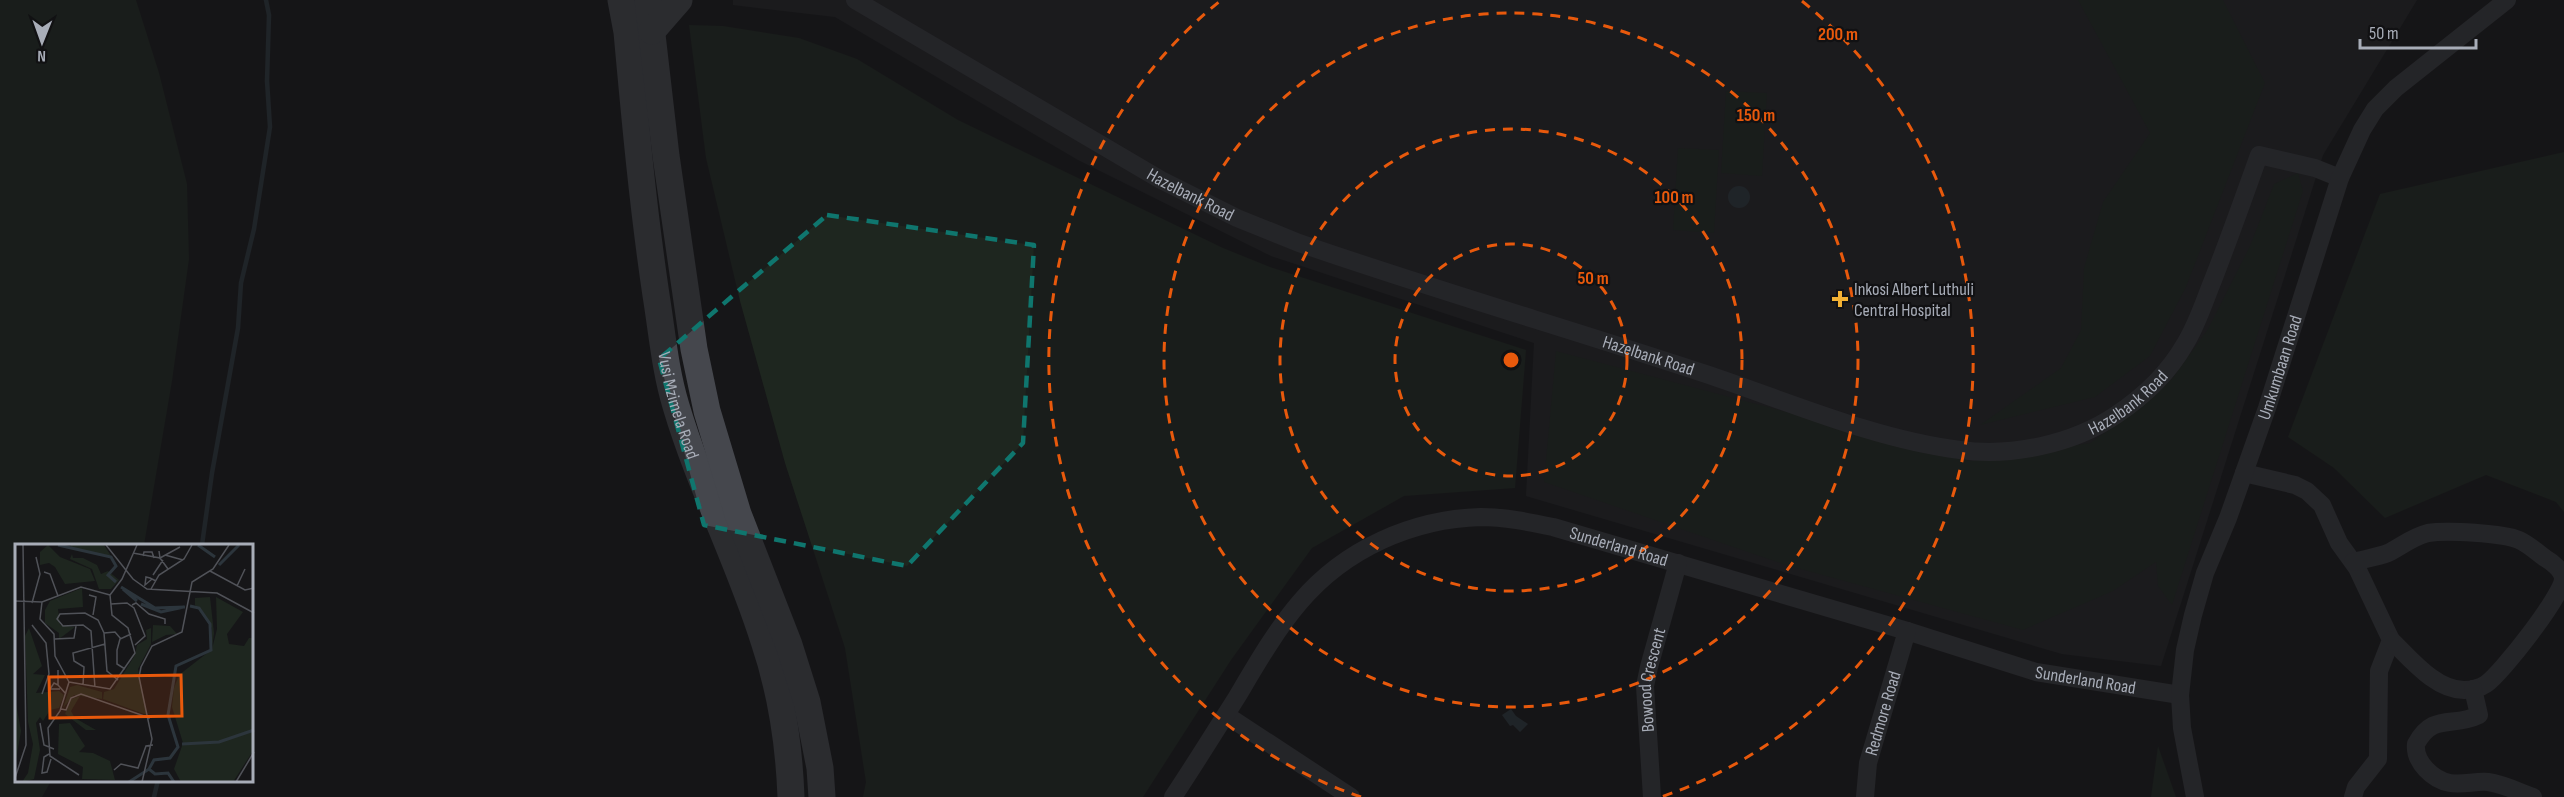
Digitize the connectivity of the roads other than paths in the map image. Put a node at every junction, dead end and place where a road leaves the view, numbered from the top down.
1 (621, 0) edge
2 (648, 0) edge
3 (680, 0) edge
4 (855, 0) edge
5 (2507, 0) edge
6 (652, 32) junction
7 (2340, 178) junction
8 (2244, 472) junction
9 (2353, 562) junction
10 (1678, 563) junction
11 (1907, 632) junction
12 (2391, 640) junction
13 (2474, 689) junction
14 (2180, 695) junction
15 (1226, 715) junction
16 (791, 797) edge
17 (822, 797) edge
18 (1173, 797) edge
19 (1352, 797) edge
20 (1652, 797) edge
21 (1864, 797) edge
22 (2195, 797) edge
23 (2353, 797) edge
24 (2533, 797) edge

1 - 16 main road, Vusi Mzimela Road
2 - 6 main road, Vusi Mzimela Road
3 - 6 main road
4 - 7 street, Hazelbank Road
5 - 7 street, Umkumbaan Road
6 - 17 main road, Vusi Mzimela Road
7 - 8 street, Umkumbaan Road
8 - 9 street
8 - 14 street, Umkumbaan Road
9 - 12 street
9 - 13 street
10 - 11 street, Sunderland Road
10 - 15 street, Sunderland Road
10 - 20 street, Bowood Crescent
11 - 14 street, Sunderland Road
11 - 21 street, Redmore Road
12 - 13 street
12 - 23 street
13 - 24 street
14 - 22 street, Umkumbaan Road
15 - 18 street, Sunderland Road
15 - 19 street

